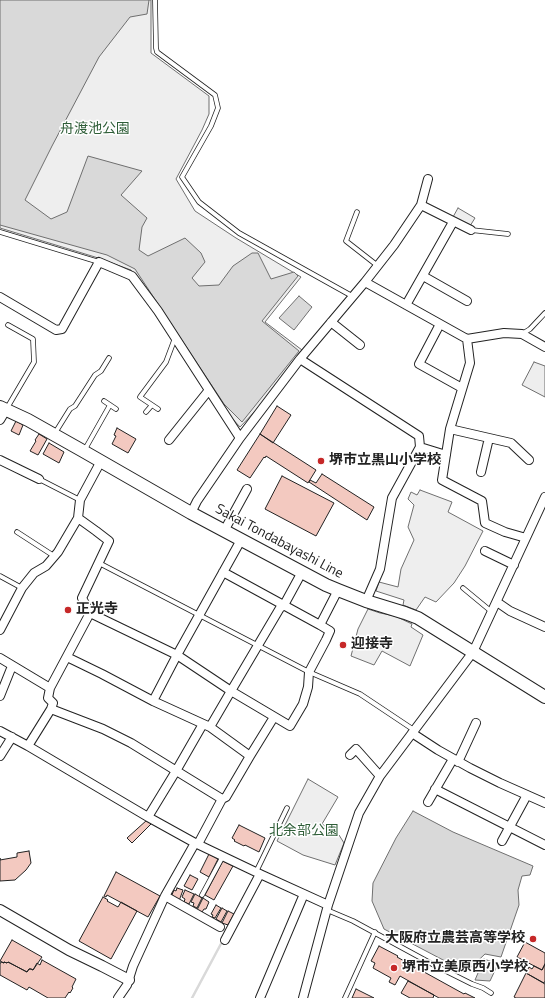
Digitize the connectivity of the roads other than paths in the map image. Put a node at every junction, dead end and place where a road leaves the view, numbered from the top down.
1 (155, 0) edge
2 (428, 179) dead end
3 (421, 205) junction
4 (357, 212) dead end
5 (454, 222) junction
6 (471, 230) joint
7 (0, 232) edge
8 (508, 234) dead end
9 (99, 262) junction
10 (378, 266) junction
11 (423, 276) junction
12 (365, 282) junction
13 (0, 296) edge
14 (352, 296) junction
15 (467, 301) dead end
16 (406, 305) junction
17 (545, 313) edge
18 (331, 322) junction
19 (440, 324) junction
20 (8, 325) dead end
21 (522, 334) junction
22 (175, 338) junction
23 (467, 339) junction
24 (360, 345) dead end
25 (545, 347) edge
26 (109, 358) dead end
27 (300, 359) junction
28 (462, 388) junction
29 (209, 390) junction
30 (104, 401) dead end
31 (110, 405) junction
32 (152, 405) junction
33 (116, 408) dead end
34 (158, 409) dead end
35 (146, 412) dead end
36 (2, 413) edge
37 (450, 429) junction
38 (54, 435) junction
39 (240, 438) junction
40 (489, 438) junction
41 (169, 440) dead end
42 (420, 447) junction
43 (83, 451) junction
44 (446, 455) junction
45 (0, 460) edge
46 (528, 460) dead end
47 (101, 462) junction
48 (481, 472) dead end
49 (39, 479) joint
50 (247, 489) dead end
51 (545, 497) edge
52 (80, 500) junction
53 (191, 513) junction
54 (78, 518) junction
55 (224, 531) junction
56 (17, 532) dead end
57 (526, 538) junction
58 (241, 540) junction
59 (485, 551) dead end
60 (54, 556) junction
61 (99, 563) junction
62 (514, 565) junction
63 (223, 572) junction
64 (302, 572) junction
65 (0, 576) edge
66 (22, 588) junction
67 (463, 588) dead end
68 (338, 590) junction
69 (366, 601) junction
70 (497, 602) junction
71 (284, 605) junction
72 (90, 613) junction
73 (492, 613) junction
74 (199, 615) junction
75 (320, 625) junction
76 (545, 627) edge
77 (0, 630) edge
78 (258, 646) junction
79 (473, 652) junction
80 (176, 655) junction
81 (67, 657) junction
82 (0, 658) edge
83 (12, 666) junction
84 (309, 672) junction
85 (50, 688) junction
86 (230, 691) junction
87 (0, 696) edge
88 (545, 697) edge
89 (153, 701) junction
90 (51, 709) junction
91 (274, 717) junction
92 (476, 723) dead end
93 (207, 725) junction
94 (0, 731) edge
95 (413, 732) junction
96 (12, 737) junction
97 (28, 746) junction
98 (350, 755) dead end
99 (0, 756) edge
100 (250, 756) junction
101 (455, 760) junction
102 (176, 771) junction
103 (380, 776) junction
104 (435, 789) junction
105 (527, 795) junction
106 (222, 799) junction
107 (428, 802) dead end
108 (545, 803) edge
109 (287, 808) dead end
110 (148, 817) junction
111 (510, 827) junction
112 (502, 841) dead end
113 (197, 844) junction
114 (545, 845) edge
115 (223, 856) junction
116 (258, 873) junction
117 (304, 894) junction
118 (202, 895) dead end
119 (165, 896) junction
120 (328, 907) junction
121 (0, 910) edge
122 (220, 927) dead end
123 (375, 932) junction
124 (225, 940) dead end
125 (129, 980) junction
126 (491, 993) dead end
127 (118, 998) edge
128 (260, 998) edge
129 (303, 998) edge
130 (345, 998) edge

1 - 14 lane
2 - 3 street
3 - 5 street
3 - 10 street
4 - 10 lane
5 - 6 street
5 - 11 street
6 - 8 lane
7 - 9 lane
9 - 13 street
9 - 22 street
10 - 12 street
11 - 15 street
11 - 16 street
12 - 14 street
12 - 16 street
14 - 18 street
16 - 19 street
17 - 21 lane
18 - 24 street
18 - 27 street
19 - 23 street
19 - 28 street
20 - 36 lane
21 - 23 street
21 - 25 street
22 - 29 street
22 - 32 lane
23 - 28 street
26 - 38 lane
27 - 39 street
27 - 42 street
28 - 37 street
29 - 39 street
29 - 41 street
30 - 31 lane
31 - 33 lane
31 - 43 lane
32 - 34 lane
32 - 35 lane
36 - 38 main road, Sakai Tondabayashi Line
37 - 40 street
37 - 44 street
38 - 43 main road, Sakai Tondabayashi Line
39 - 53 street
40 - 46 street
40 - 48 street
42 - 44 street
42 - 69 street
43 - 47 main road, Sakai Tondabayashi Line
44 - 57 street
45 - 49 street
47 - 52 street
47 - 53 main road, Sakai Tondabayashi Line
49 - 52 lane
50 - 55 street
51 - 57 street
52 - 54 street
53 - 55 main road, Sakai Tondabayashi Line
54 - 60 street
54 - 61 street
55 - 58 main road, Sakai Tondabayashi Line
56 - 60 lane
57 - 62 street
58 - 63 street
58 - 64 main road, Sakai Tondabayashi Line
59 - 62 street
60 - 66 street
61 - 72 street
61 - 74 lane
62 - 70 street
63 - 71 street
63 - 74 street
64 - 68 main road, Sakai Tondabayashi Line
64 - 71 street
65 - 66 lane
66 - 77 street
67 - 73 lane
68 - 69 main road, Sakai Tondabayashi Line
68 - 75 street
69 - 79 main road, Sakai Tondabayashi Line
70 - 73 street
70 - 76 street
71 - 75 street
71 - 78 street
72 - 80 street
72 - 81 street
73 - 79 street
74 - 78 lane
74 - 80 street
75 - 84 street
78 - 84 lane
78 - 86 street
79 - 88 main road, Sakai Tondabayashi Line
79 - 95 street
80 - 86 street
80 - 89 street
81 - 85 street
81 - 89 street
82 - 83 street
83 - 85 street
83 - 87 street
84 - 91 street
84 - 95 lane
85 - 90 street
86 - 91 street
86 - 93 street
89 - 93 street
90 - 97 street
90 - 102 street
91 - 100 street
92 - 101 street
93 - 100 street
93 - 102 street
94 - 96 street
95 - 101 street
95 - 103 street
96 - 97 street
96 - 99 street
97 - 110 street
98 - 103 street
100 - 106 street
101 - 104 street
101 - 105 street
102 - 106 street
102 - 110 street
103 - 120 street
104 - 107 street
104 - 111 street
105 - 108 street
105 - 111 street
106 - 113 street
109 - 116 lane
110 - 113 street
111 - 112 street
111 - 114 street
113 - 115 street
113 - 119 street
115 - 116 street
115 - 118 lane
116 - 117 street
116 - 124 street
117 - 120 street
117 - 128 street
119 - 122 street
119 - 125 street
120 - 123 lane
120 - 129 street
121 - 125 street
123 - 126 lane
123 - 130 lane
125 - 127 street

